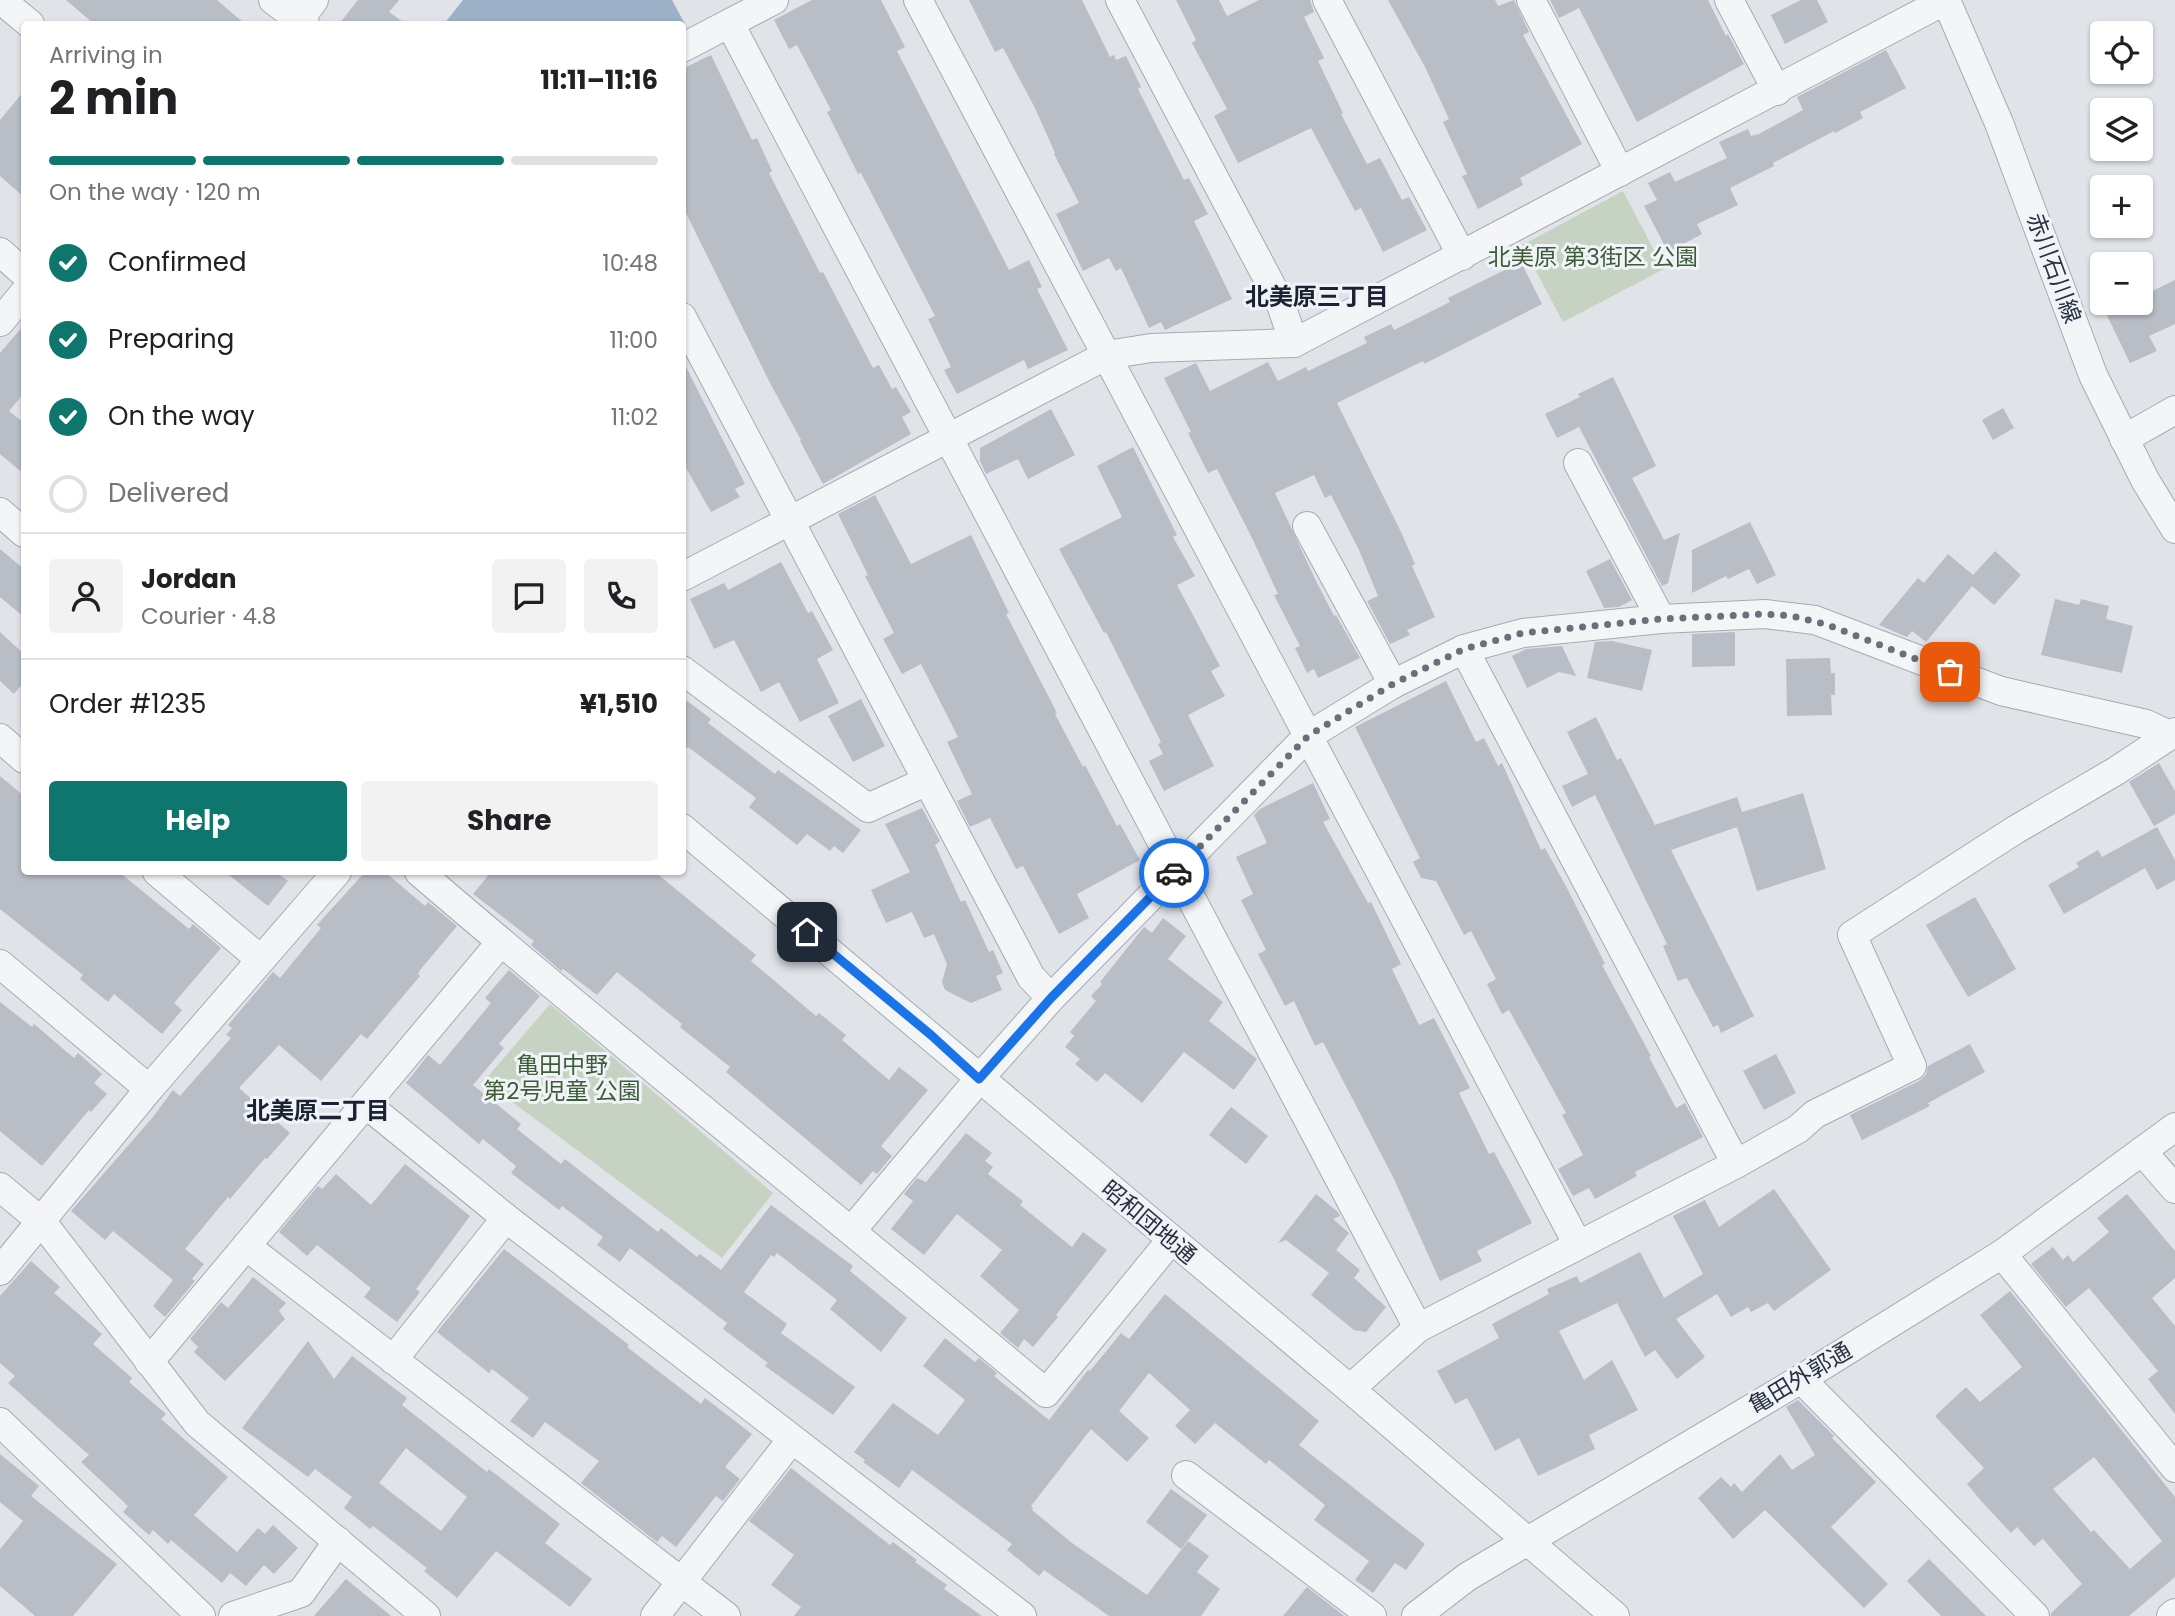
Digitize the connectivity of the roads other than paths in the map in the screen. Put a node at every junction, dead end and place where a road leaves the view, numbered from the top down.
1 (1, 0) edge
2 (273, 0) edge
3 (774, 0) edge
4 (918, 0) edge
5 (1120, 0) edge
6 (1327, 0) edge
7 (1531, 0) edge
8 (1729, 0) edge
9 (1946, 0) edge
10 (306, 15) edge
11 (26, 21) edge
12 (730, 24) junction
13 (686, 46) edge
14 (1777, 91) junction
15 (1620, 172) junction
16 (0, 252) edge
17 (1462, 256) junction
18 (21, 270) edge
19 (21, 297) edge
20 (0, 322) edge
21 (686, 325) edge
22 (1294, 343) junction
23 (1107, 355) junction
24 (2175, 410) edge
25 (949, 439) junction
26 (2124, 439) junction
27 (1578, 463) dead end
28 (0, 512) edge
29 (790, 521) junction
30 (1307, 526) dead end
31 (2175, 529) edge
32 (21, 530) edge
33 (686, 575) edge
34 (1661, 619) junction
35 (1464, 649) junction
36 (686, 673) edge
37 (1393, 684) junction
38 (2172, 734) edge
39 (1308, 736) junction
40 (0, 738) edge
41 (21, 756) edge
42 (927, 781) junction
43 (686, 831) edge
44 (1177, 870) junction
45 (161, 875) edge
46 (334, 875) edge
47 (423, 875) edge
48 (501, 942) junction
49 (260, 959) junction
50 (0, 964) edge
51 (1051, 998) junction
52 (979, 1079) junction
53 (149, 1089) junction
54 (366, 1104) junction
55 (2175, 1127) edge
56 (2142, 1150) junction
57 (1736, 1164) junction
58 (0, 1187) edge
59 (2175, 1189) edge
60 (506, 1218) junction
61 (42, 1222) junction
62 (852, 1230) junction
63 (1171, 1240) junction
64 (1578, 1245) junction
65 (246, 1246) junction
66 (2002, 1254) junction
67 (0, 1271) edge
68 (1418, 1328) junction
69 (393, 1360) junction
70 (149, 1362) junction
71 (1801, 1379) junction
72 (1350, 1389) junction
73 (0, 1422) edge
74 (792, 1439) junction
75 (2175, 1468) edge
76 (1186, 1475) dead end
77 (338, 1541) junction
78 (1526, 1541) junction
79 (681, 1582) junction
80 (2175, 1612) edge
81 (201, 1616) edge
82 (233, 1616) edge
83 (426, 1616) edge
84 (655, 1616) edge
85 (726, 1616) edge
86 (1022, 1616) edge
87 (1372, 1616) edge
88 (1416, 1616) edge
89 (1615, 1616) edge
90 (2035, 1616) edge
91 (2171, 1616) edge

1 - 11 street
2 - 10 street
3 - 12 street
4 - 23 street
5 - 22 street
6 - 17 street
7 - 15 street
8 - 14 street
9 - 14 street
9 - 26 street, 赤川石川線
12 - 13 street
12 - 25 street
14 - 15 street
15 - 17 street
16 - 18 street
17 - 22 street
19 - 20 street
21 - 29 street
22 - 23 street
23 - 25 street
23 - 39 street
24 - 26 street
25 - 29 street
25 - 44 street
26 - 31 street, 赤川石川線
27 - 34 street
28 - 32 street
29 - 33 street
29 - 42 street
30 - 37 street
34 - 35 street
34 - 38 street
35 - 37 street
35 - 57 street
36 - 42 street
37 - 39 street
38 - 57 street
39 - 44 street
39 - 64 street
40 - 41 street
42 - 51 street
43 - 52 street, 昭和団地通
44 - 51 street
44 - 68 street
45 - 49 street
46 - 49 street
47 - 48 street
48 - 54 street
48 - 62 street
49 - 53 street
50 - 53 street
51 - 52 street
52 - 62 street
52 - 63 street, 昭和団地通
53 - 61 street
54 - 60 street
54 - 65 street
55 - 56 street, 亀田外郭通
56 - 59 street
56 - 66 street, 亀田外郭通
57 - 64 street
58 - 61 street
60 - 69 street
60 - 74 street
61 - 67 street
61 - 70 street
62 - 63 street
63 - 72 street, 昭和団地通
64 - 68 street
65 - 69 street
65 - 70 street
66 - 71 street, 亀田外郭通
66 - 75 street
68 - 72 street
69 - 79 street
70 - 77 street
71 - 78 street, 亀田外郭通
71 - 90 street
72 - 78 street, 昭和団地通
73 - 81 street
74 - 79 street
74 - 86 street
76 - 87 street
77 - 82 street
77 - 83 street
78 - 88 street, 亀田外郭通
78 - 89 street, 昭和団地通
79 - 84 street
79 - 85 street
80 - 91 street

